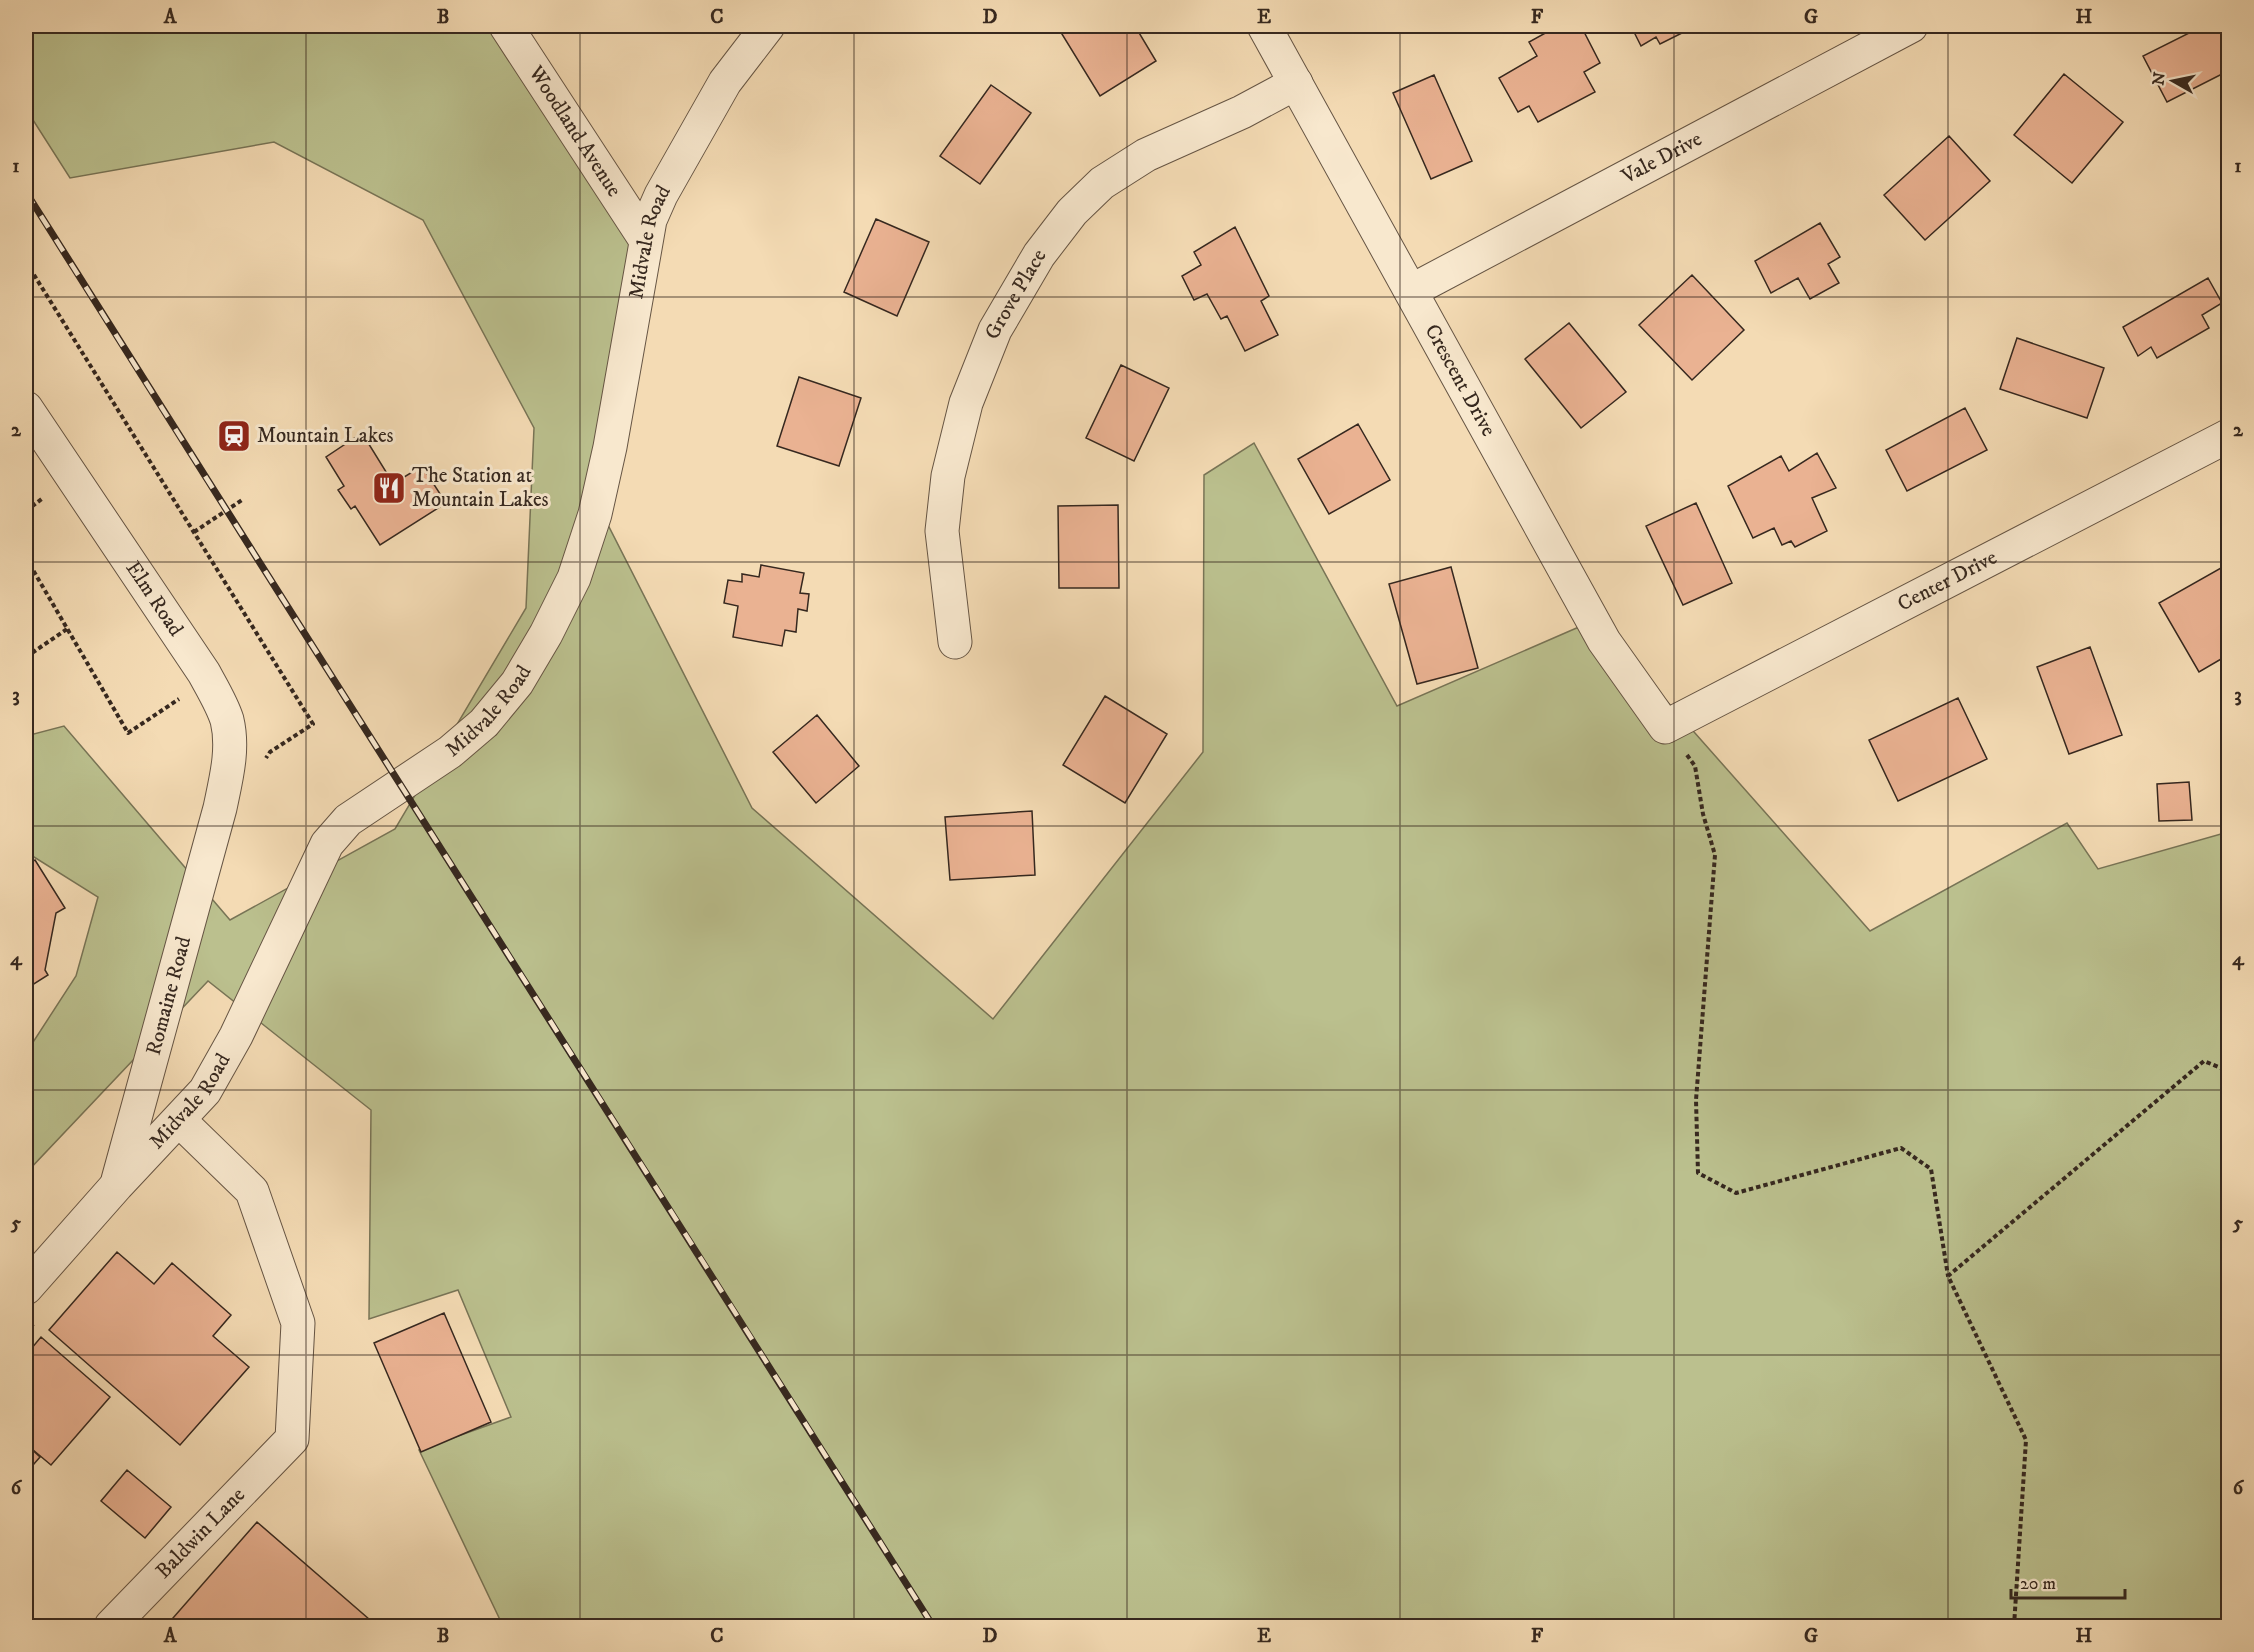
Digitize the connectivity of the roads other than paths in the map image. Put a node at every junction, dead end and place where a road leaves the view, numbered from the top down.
1 (506, 26) edge
2 (768, 26) edge
3 (1264, 26) edge
4 (1911, 26) edge
5 (1296, 84) junction
6 (645, 238) junction
7 (1411, 291) junction
8 (26, 408) edge
9 (2229, 436) edge
10 (955, 642) dead end
11 (1666, 727) joint
12 (220, 808) joint
13 (179, 1120) junction
14 (117, 1185) junction
15 (26, 1288) edge
16 (111, 1626) edge

1 - 6 street, Woodland Avenue
2 - 6 street, Midvale Road
3 - 5 street, Crescent Drive
4 - 7 street, Vale Drive
5 - 7 street, Crescent Drive
5 - 10 street, Grove Place
6 - 13 street, Midvale Road
7 - 11 street, Crescent Drive
8 - 12 street, Elm Road
9 - 11 street, Center Drive
12 - 14 street, Romaine Road
13 - 14 street, Midvale Road
13 - 16 street, Baldwin Lane
14 - 15 street, Midvale Road

